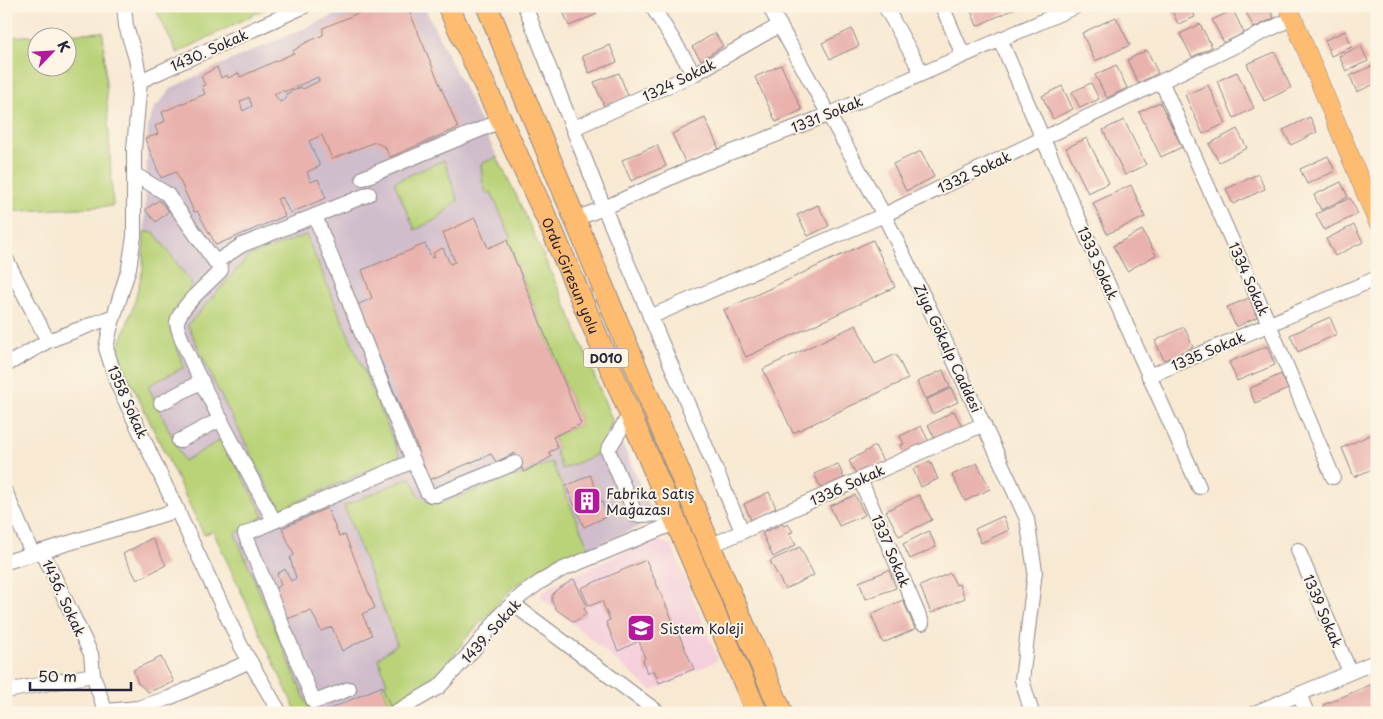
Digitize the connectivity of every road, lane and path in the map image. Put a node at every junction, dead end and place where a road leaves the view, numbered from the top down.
1 (124, 6) edge
2 (305, 6) edge
3 (448, 6) edge
4 (486, 6) edge
5 (525, 6) edge
6 (652, 6) edge
7 (769, 6) edge
8 (885, 6) edge
9 (942, 6) edge
10 (1077, 6) edge
11 (1291, 12) edge
12 (780, 25) junction
13 (1000, 39) junction
14 (963, 55) junction
15 (922, 73) junction
16 (694, 74) junction
17 (140, 81) junction
18 (1162, 82) junction
19 (830, 114) junction
20 (501, 120) junction
21 (574, 128) junction
22 (1042, 139) junction
23 (134, 174) junction
24 (363, 178) dead end
25 (369, 194) dead end
26 (604, 208) junction
27 (884, 215) junction
28 (315, 216) junction
29 (575, 219) junction
30 (1377, 221) edge
31 (6, 259) edge
32 (216, 262) junction
33 (1377, 278) edge
34 (114, 316) junction
35 (650, 317) junction
36 (1269, 324) junction
37 (48, 341) junction
38 (6, 365) edge
39 (1149, 376) junction
40 (202, 381) junction
41 (161, 403) dead end
42 (630, 414) junction
43 (221, 419) junction
44 (984, 424) junction
45 (179, 441) dead end
46 (413, 461) junction
47 (515, 463) dead end
48 (1333, 477) dead end
49 (860, 479) junction
50 (1199, 487) dead end
51 (6, 493) edge
52 (178, 510) junction
53 (675, 518) junction
54 (274, 521) junction
55 (742, 530) junction
56 (710, 546) junction
57 (1298, 550) dead end
58 (37, 552) junction
59 (6, 562) edge
60 (513, 604) junction
61 (922, 623) dead end
62 (250, 660) junction
63 (1377, 661) edge
64 (1350, 672) junction
65 (93, 675) junction
66 (348, 689) dead end
67 (6, 691) edge
68 (1299, 694) junction
69 (106, 712) edge
70 (280, 713) edge
71 (394, 713) edge
72 (660, 713) edge
73 (757, 713) edge
74 (782, 713) edge
75 (1032, 713) edge
76 (1255, 713) edge
77 (1307, 713) edge

1 - 17 street, 1358 Sokak
2 - 17 street, 1430. Sokak
3 - 20 highway, Ordu-Giresun yolu / D010
4 - 29 highway, Ordu-Giresun yolu / D010
5 - 21 street
6 - 16 street
7 - 12 street, Ziya Gökalp Caddesi
8 - 15 street
9 - 14 street
10 - 13 street, 1331 Sokak
11 - 18 street, 1332 Sokak
11 - 30 main road
12 - 16 street, 1324 Sokak
12 - 19 street, Ziya Gökalp Caddesi
13 - 14 street, 1331 Sokak
13 - 22 street, 1333 Sokak
14 - 15 street, 1331 Sokak
15 - 19 street, 1331 Sokak
16 - 21 street, 1324 Sokak
17 - 23 street, 1358 Sokak
18 - 22 street, 1332 Sokak
18 - 36 street, 1334 Sokak
19 - 26 street, 1331 Sokak
19 - 27 street, Ziya Gökalp Caddesi
20 - 24 street
20 - 42 highway, Ordu-Giresun yolu / D010
21 - 26 street
22 - 27 street, 1332 Sokak
22 - 39 street, 1333 Sokak
23 - 32 street
23 - 34 street, 1358 Sokak
25 - 28 street
26 - 29 street, 1331 Sokak
26 - 35 street
27 - 35 street, 1332 Sokak
27 - 44 street, Ziya Gökalp Caddesi
28 - 32 street
28 - 46 street
29 - 56 highway, Ordu-Giresun yolu / D010
31 - 37 street
32 - 40 street
33 - 36 street, 1335 Sokak
34 - 37 street
34 - 52 street, 1358 Sokak
35 - 55 street
36 - 39 street, 1335 Sokak
36 - 48 street, 1334 Sokak
37 - 38 street
39 - 50 street, 1333 Sokak
40 - 41 street
40 - 43 street
42 - 53 highway, Ordu-Giresun yolu / D010
42 - 53 street
43 - 45 street
43 - 54 street
44 - 49 street, 1336 Sokak
44 - 75 street, Ziya Gökalp Caddesi
46 - 47 street
46 - 54 street
49 - 55 street, 1336 Sokak
49 - 61 street, 1337 Sokak
51 - 58 street, 1436. Sokak
52 - 58 street
52 - 62 street, 1358 Sokak
53 - 60 street, 1439. Sokak
53 - 73 highway, Ordu-Giresun yolu / D010
54 - 66 street
55 - 56 street, 1336 Sokak
56 - 74 highway, Ordu-Giresun yolu / D010
57 - 64 street, 1339 Sokak
58 - 59 street
58 - 65 street, 1436. Sokak
60 - 71 street, 1439. Sokak
60 - 72 street
62 - 69 street
62 - 70 street, 1358 Sokak
63 - 64 street
64 - 68 street
65 - 67 street
65 - 69 street, 1436. Sokak
68 - 76 street
68 - 77 street

